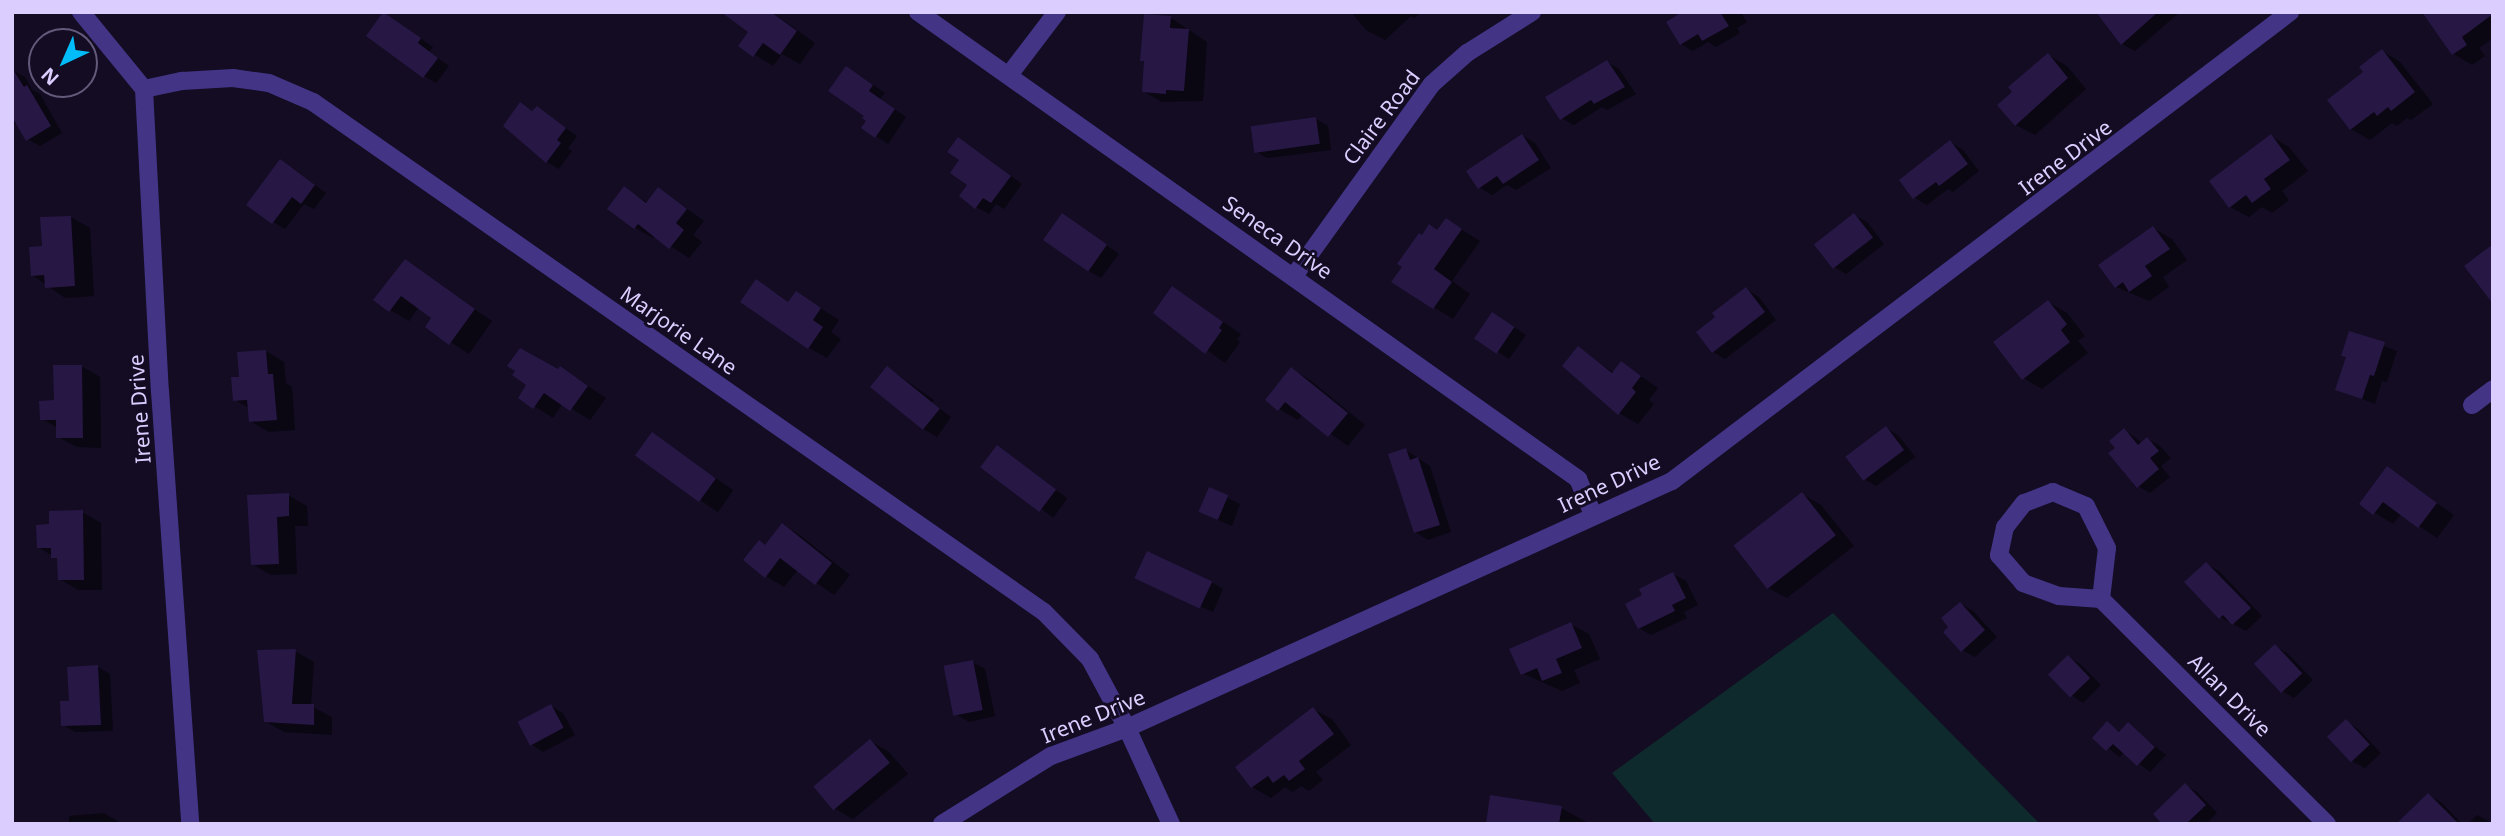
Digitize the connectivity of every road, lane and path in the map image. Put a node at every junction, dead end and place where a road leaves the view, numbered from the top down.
1 (81, 12) edge
2 (918, 12) edge
3 (1057, 12) edge
4 (1532, 12) edge
5 (2290, 12) edge
6 (1009, 75) junction
7 (144, 89) junction
8 (1294, 276) junction
9 (2493, 389) edge
10 (2472, 405) dead end
11 (1593, 515) junction
12 (2101, 599) junction
13 (1127, 728) junction
14 (190, 824) edge
15 (942, 824) edge
16 (1171, 824) edge
17 (2328, 824) edge

1 - 7 street
2 - 6 street, Seneca Drive
3 - 6 street
4 - 8 street, Claire Road
5 - 11 street, Irene Drive
6 - 8 street, Seneca Drive
7 - 13 street, Marjorie Lane
7 - 14 street, Irene Drive
8 - 11 street, Seneca Drive
9 - 10 street
11 - 13 street, Irene Drive
12 - 12 street
12 - 17 street, Allan Drive
13 - 15 street, Irene Drive
13 - 16 street, Marjorie Lane

